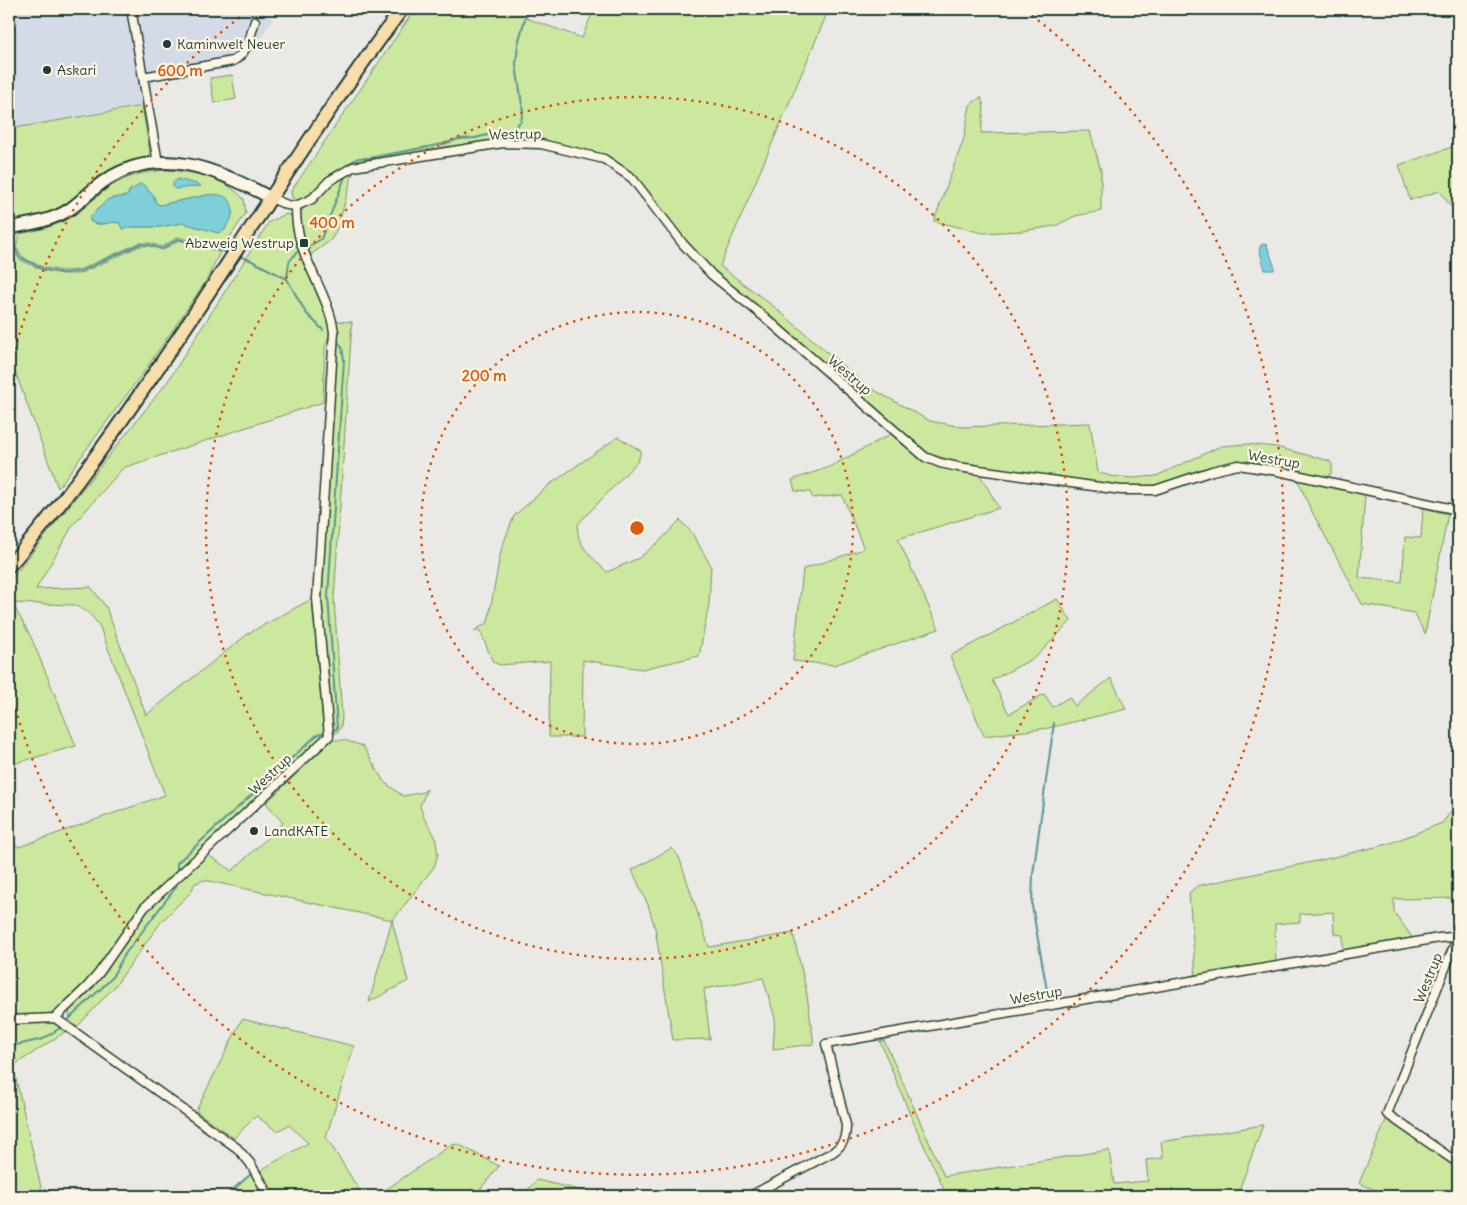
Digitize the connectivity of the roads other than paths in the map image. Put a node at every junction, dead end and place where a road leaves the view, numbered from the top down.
1 (131, 9) edge
2 (402, 9) edge
3 (255, 20) dead end
4 (143, 77) junction
5 (158, 163) junction
6 (271, 198) junction
7 (296, 206) junction
8 (9, 228) edge
9 (1458, 510) edge
10 (9, 566) edge
11 (1458, 938) edge
12 (55, 1018) junction
13 (9, 1020) edge
14 (1458, 1163) edge
15 (269, 1196) edge
16 (750, 1196) edge

1 - 4 street
2 - 6 main road
3 - 4 street
4 - 5 street
5 - 6 street
5 - 8 street
6 - 7 street
6 - 10 main road
7 - 9 street, Westrup
7 - 12 street, Westrup
11 - 14 street, Westrup
11 - 16 street, Westrup
12 - 13 street
12 - 15 street

